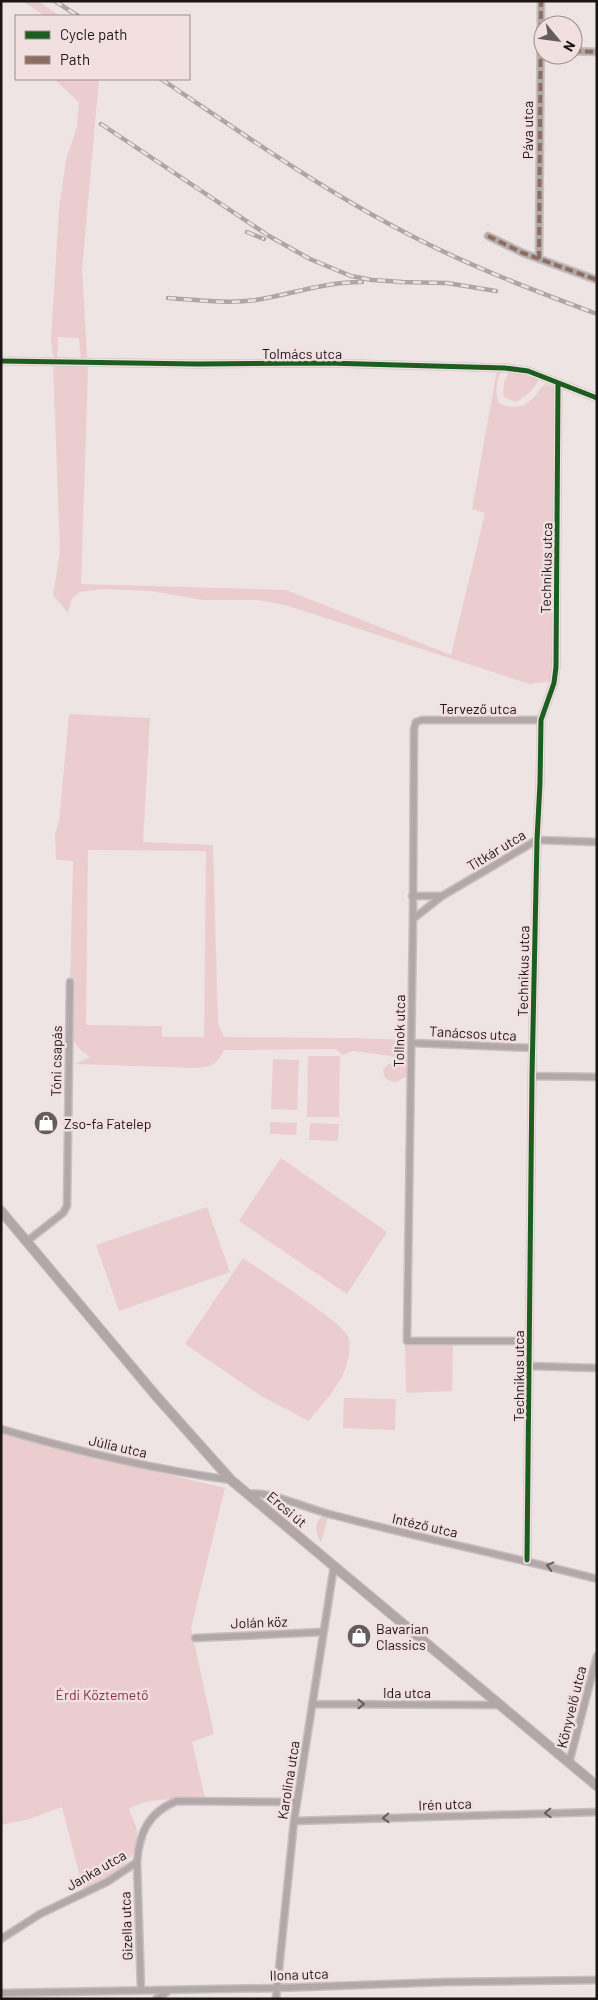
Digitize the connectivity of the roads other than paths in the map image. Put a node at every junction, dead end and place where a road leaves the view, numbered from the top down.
1 (542, 1) edge
2 (542, 15) edge
3 (583, 51) edge
4 (597, 52) edge
5 (542, 65) edge
6 (488, 236) dead end
7 (539, 259) junction
8 (597, 280) edge
9 (1, 361) edge
10 (558, 384) junction
11 (597, 398) edge
12 (541, 720) junction
13 (416, 722) joint
14 (537, 840) junction
15 (597, 842) edge
16 (412, 896) junction
17 (442, 896) junction
18 (413, 919) junction
19 (70, 982) dead end
20 (412, 1043) junction
21 (533, 1048) junction
22 (532, 1076) junction
23 (597, 1077) edge
24 (1, 1211) edge
25 (26, 1242) junction
26 (529, 1341) junction
27 (529, 1366) junction
28 (597, 1368) edge
29 (1, 1428) edge
30 (231, 1480) junction
31 (248, 1494) junction
32 (527, 1560) junction
33 (334, 1566) junction
34 (597, 1579) edge
35 (323, 1632) junction
36 (195, 1638) dead end
37 (597, 1656) edge
38 (312, 1704) junction
39 (502, 1705) junction
40 (569, 1763) junction
41 (597, 1786) edge
42 (297, 1802) junction
43 (597, 1812) edge
44 (294, 1821) junction
45 (137, 1862) junction
46 (1, 1940) edge
47 (597, 1980) edge
48 (276, 1988) junction
49 (141, 1989) junction
50 (172, 1989) junction
51 (1, 1993) edge
52 (156, 1999) edge
53 (276, 1999) edge

1 - 2 street, Páva utca
3 - 4 street
5 - 7 street, Páva utca
6 - 7 street
7 - 8 street
9 - 10 street, Tolmács utca
10 - 11 street, Tolmács utca
10 - 12 street, Technikus utca
12 - 13 street, Tervező utca
12 - 14 street, Technikus utca
13 - 16 street, Tollnok utca
14 - 15 street, Titkár utca
14 - 17 street, Titkár utca
14 - 21 street, Technikus utca
16 - 17 street
16 - 18 street, Tollnok utca
17 - 18 street, Titkár utca
18 - 20 street, Tollnok utca
19 - 25 street, Tóni csapás
20 - 21 street, Tanácsos utca
20 - 26 street, Tollnok utca
21 - 22 street, Technikus utca
22 - 23 street
22 - 26 street, Technikus utca
24 - 25 main road, Ercsi út
25 - 30 main road, Ercsi út
26 - 27 street, Technikus utca
27 - 28 street
27 - 32 street, Technikus utca
29 - 30 street, Júlia utca
30 - 31 main road, Ercsi út
31 - 32 street, Intéző utca
31 - 33 main road, Ercsi út
34 -> 32 street, Intéző utca
33 - 35 street, Karolina utca
33 - 39 main road, Ercsi út
35 - 36 street, Jolán köz
35 - 38 street, Karolina utca
37 - 40 street, Könyvelő utca
38 -> 39 street, Ida utca
38 - 42 street, Karolina utca
39 - 40 main road, Ercsi út
40 - 41 main road, Ercsi út
42 - 44 street, Karolina utca
42 - 45 street, Janka utca
43 -> 44 street, Irén utca
44 - 48 street, Karolina utca
45 - 46 street, Janka utca
45 - 49 street, Gizella utca
47 - 48 street, Ilona utca
48 - 50 street, Ilona utca
48 - 53 street, Karolina utca
49 - 50 street, Ilona utca
49 - 51 street, Ilona utca
50 - 52 street

